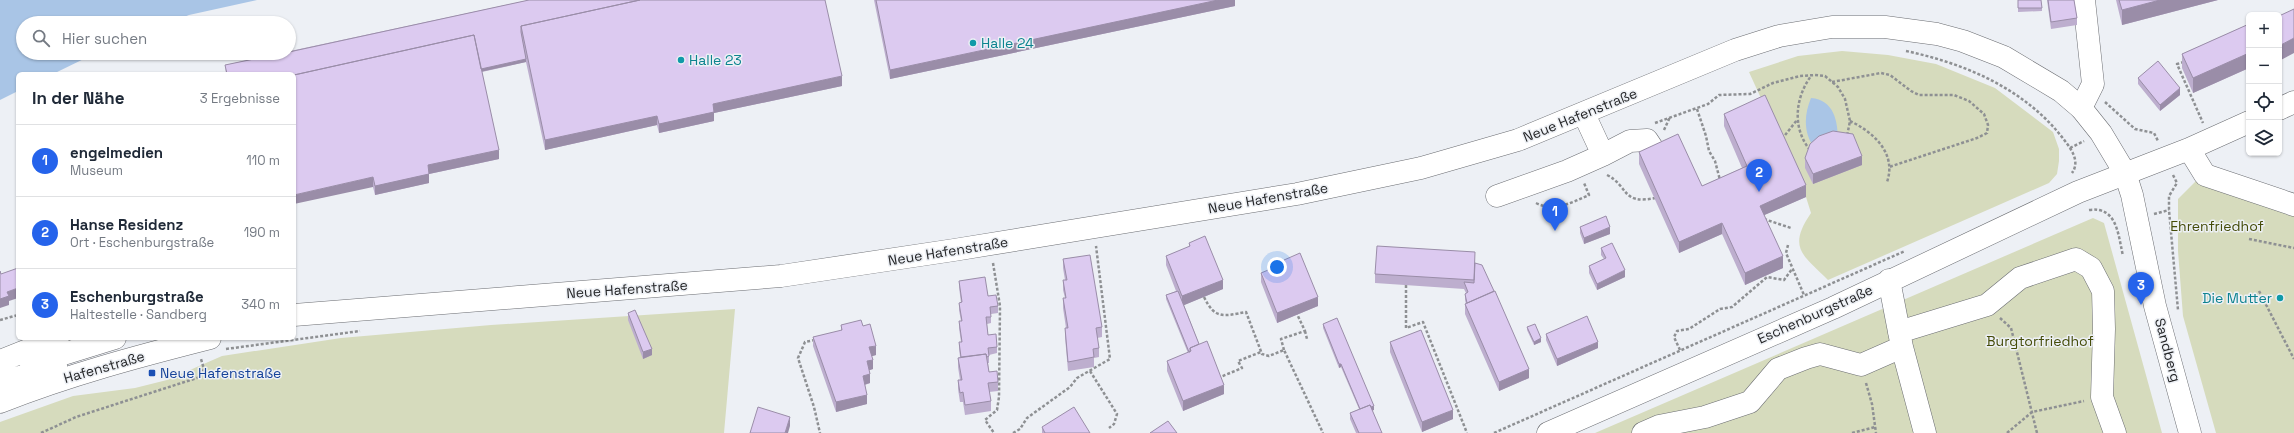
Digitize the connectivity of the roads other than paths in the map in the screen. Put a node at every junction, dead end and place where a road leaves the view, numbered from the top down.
1 (2084, 0) edge
2 (2085, 99) junction
3 (2294, 102) edge
4 (2282, 108) edge
5 (1584, 114) junction
6 (2246, 123) edge
7 (1652, 147) edge
8 (2189, 149) junction
9 (1603, 155) junction
10 (2125, 173) junction
11 (1497, 196) dead end
12 (2294, 205) edge
13 (1889, 280) junction
14 (298, 315) edge
15 (1901, 339) junction
16 (53, 340) edge
17 (108, 340) edge
18 (144, 340) edge
19 (205, 347) edge
20 (0, 361) edge
21 (0, 373) edge
22 (0, 383) edge
23 (0, 402) edge
24 (1548, 433) edge
25 (1643, 433) edge
26 (1925, 433) edge
27 (2115, 433) edge
28 (2190, 433) edge

1 - 2 main road
2 - 5 main road, Neue Hafenstraße
2 - 10 main road, Neue Hafenstraße
3 - 4 main road
5 - 9 main road
5 - 14 main road, Neue Hafenstraße
6 - 8 main road, Eschenburgstraße
7 - 9 main road
8 - 10 main road, Eschenburgstraße
8 - 12 main road
9 - 11 main road
10 - 13 main road, Eschenburgstraße
10 - 28 main road, Sandberg
13 - 15 main road
13 - 24 main road, Eschenburgstraße
15 - 25 main road
15 - 26 main road
15 - 27 main road
16 - 20 main road
17 - 21 main road
18 - 22 main road, Hafenstraße
19 - 23 main road, Hafenstraße

